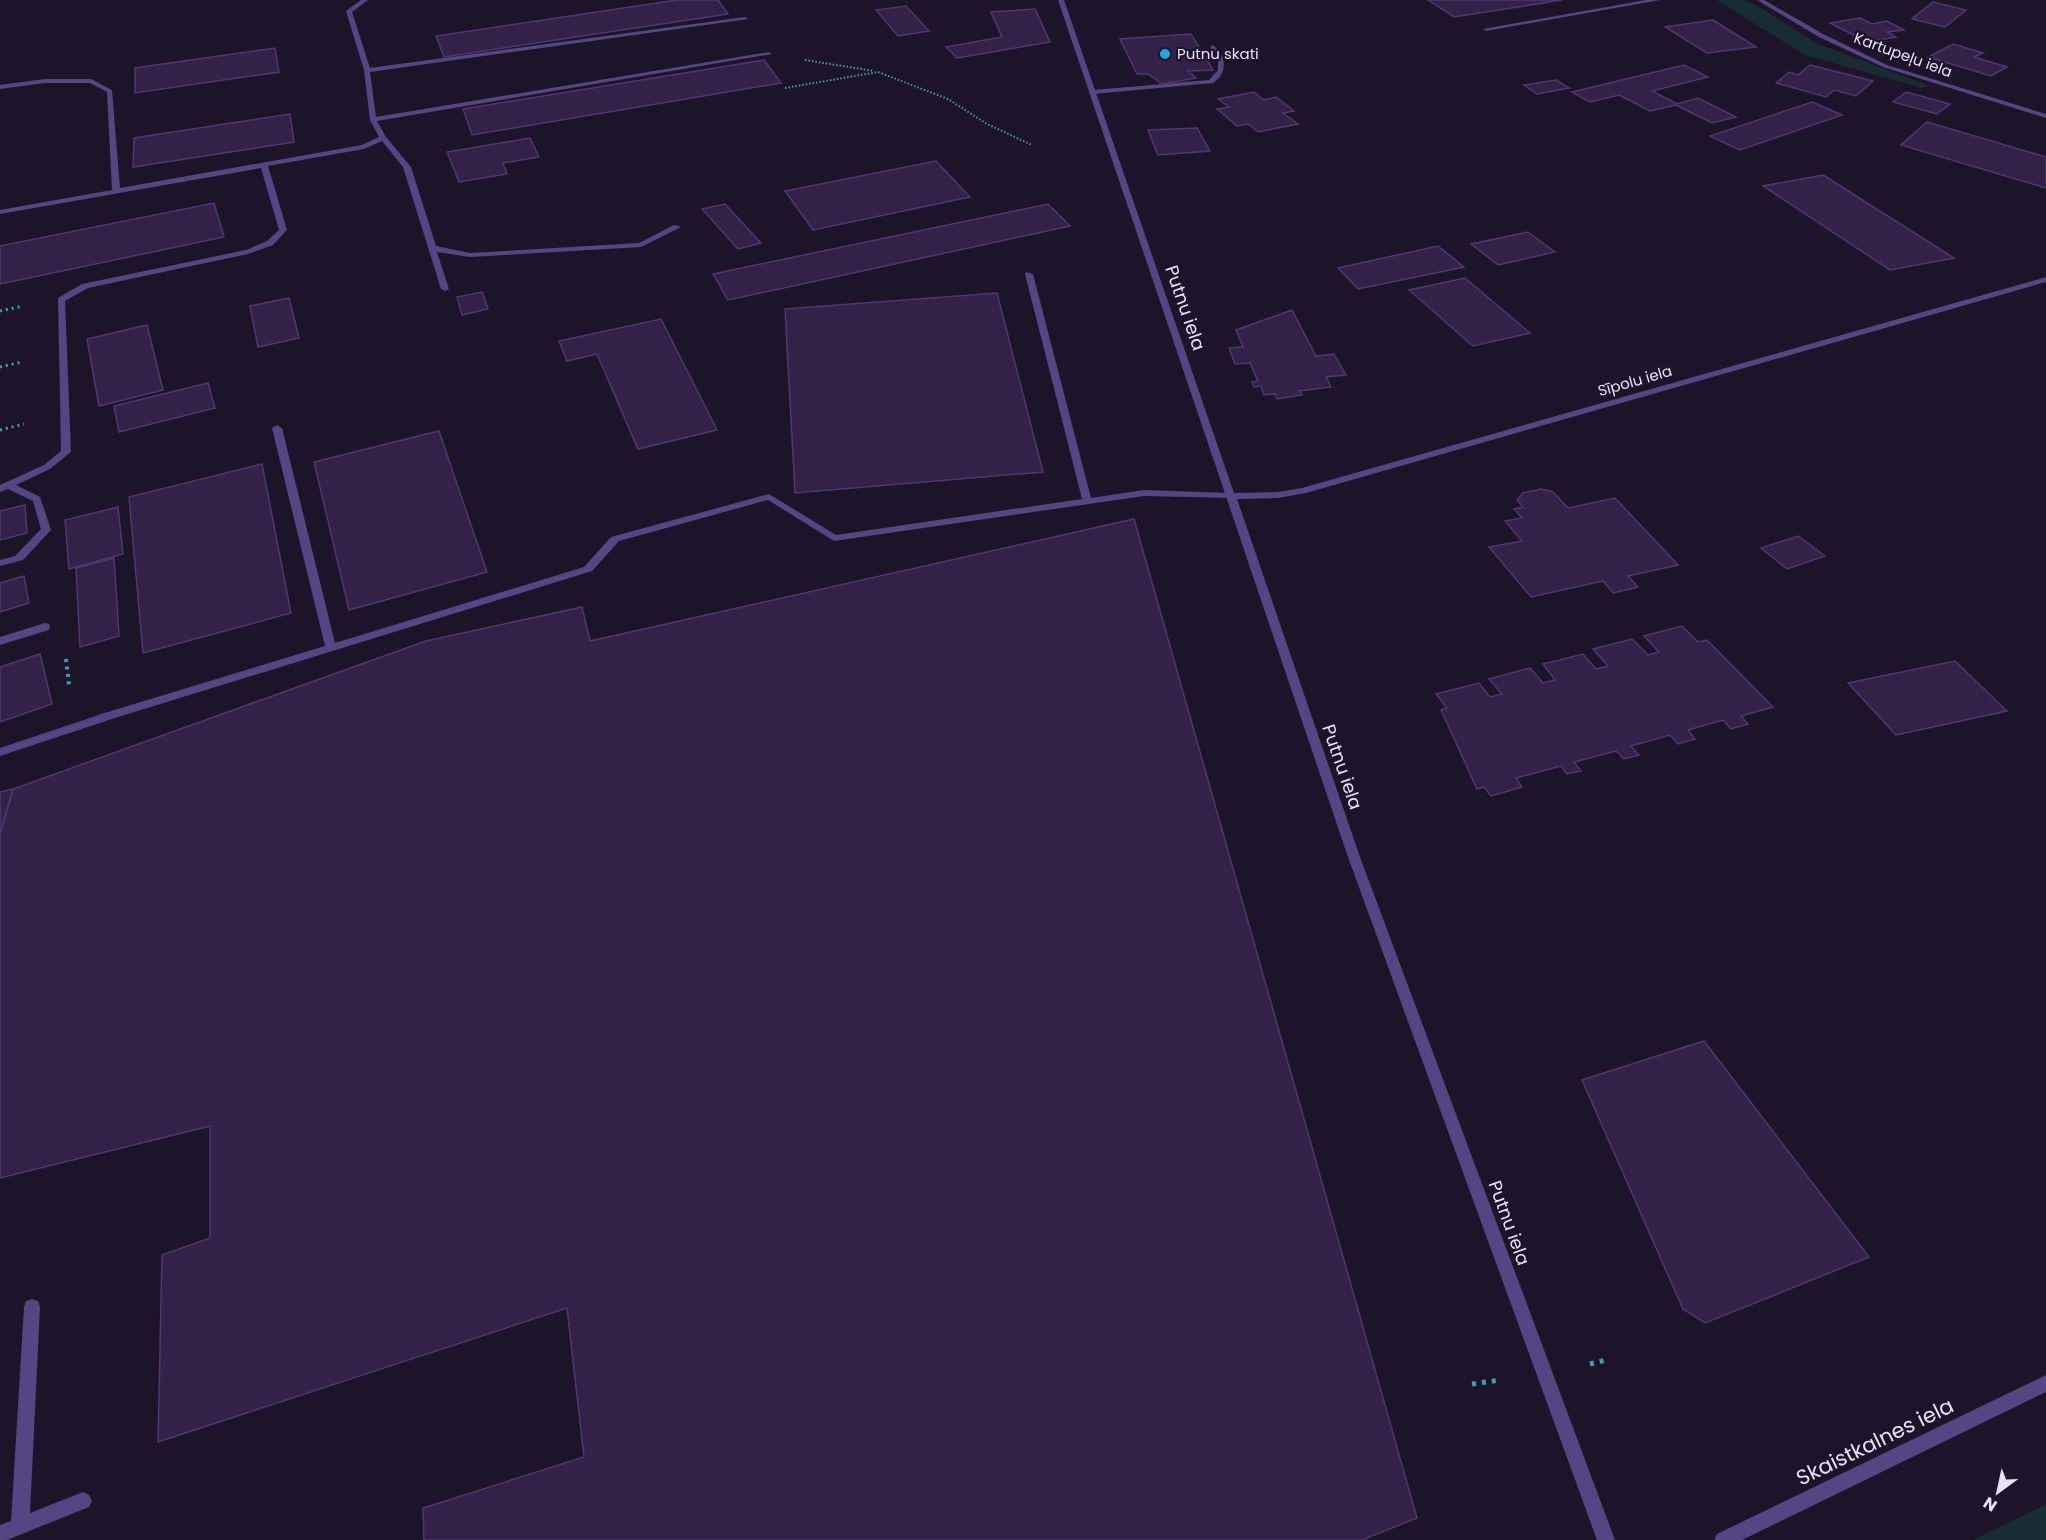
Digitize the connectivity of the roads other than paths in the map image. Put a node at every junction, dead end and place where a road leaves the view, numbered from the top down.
1 (365, 0) edge
2 (1061, 0) edge
3 (1657, 0) edge
4 (1760, 0) edge
5 (745, 19) dead end
6 (1486, 28) dead end
7 (1213, 47) dead end
8 (769, 54) dead end
9 (367, 70) junction
10 (0, 87) edge
11 (1092, 92) junction
12 (2046, 116) edge
13 (373, 120) junction
14 (382, 138) junction
15 (264, 165) junction
16 (116, 191) junction
17 (0, 212) edge
18 (677, 227) dead end
19 (431, 248) junction
20 (1029, 274) dead end
21 (2046, 279) edge
22 (445, 289) dead end
23 (278, 428) dead end
24 (4, 488) edge
25 (1229, 496) junction
26 (1087, 501) junction
27 (0, 563) edge
28 (45, 627) road end
29 (0, 641) edge
30 (331, 648) junction
31 (0, 752) edge
32 (32, 1307) dead end
33 (2046, 1383) edge
34 (83, 1502) dead end
35 (20, 1526) junction
36 (0, 1534) edge
37 (1606, 1540) edge
38 (1723, 1540) edge

1 - 9 street
2 - 11 street, Putnu iela
3 - 6 street
4 - 12 street, Kartupeļu iela
5 - 9 street
7 - 11 street
8 - 13 street
9 - 13 street
10 - 16 street
11 - 25 street, Putnu iela
13 - 14 street
14 - 15 street
14 - 19 street
15 - 16 street
15 - 24 street
16 - 17 street
18 - 19 street
19 - 22 street
20 - 26 street
21 - 25 street, Sīpolu iela
23 - 30 street
24 - 27 street
25 - 26 street, Sīpolu iela
25 - 37 street, Putnu iela
26 - 30 street, Sīpolu iela
28 - 29 street
30 - 31 street, Sīpolu iela
32 - 35 street
33 - 38 street, Skaistkalnes iela
34 - 35 street
35 - 36 street

